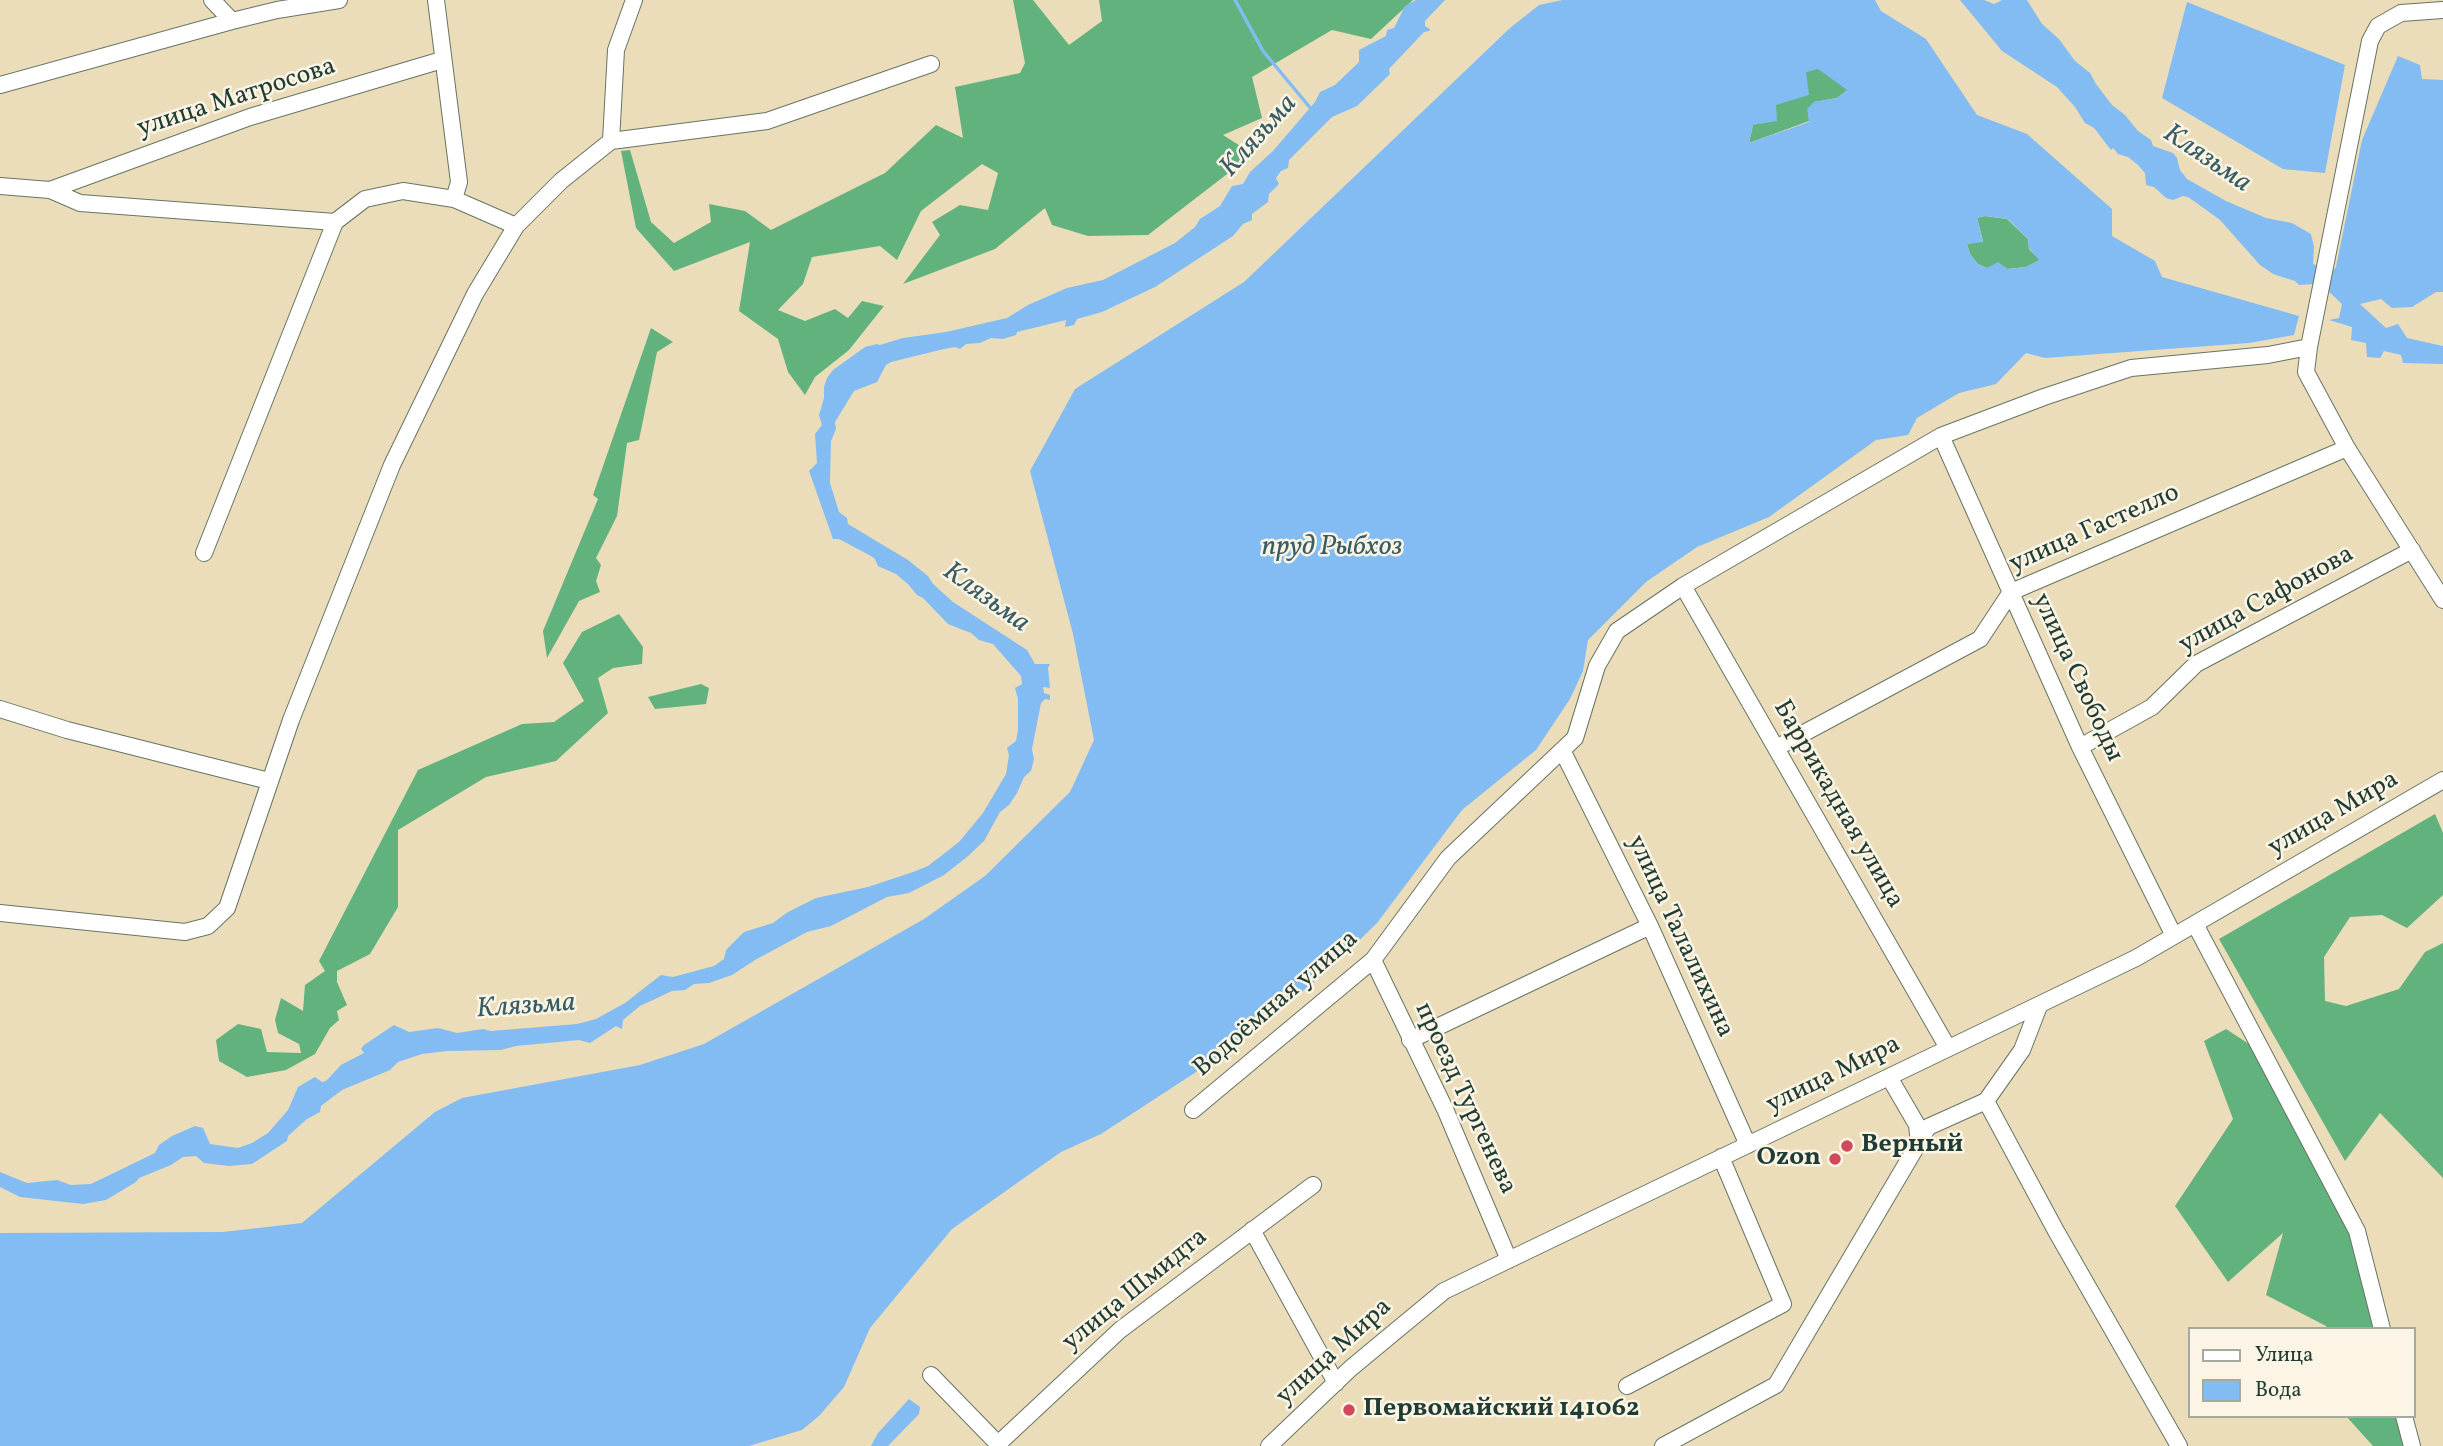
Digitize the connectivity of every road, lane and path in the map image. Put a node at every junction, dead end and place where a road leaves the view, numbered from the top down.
1 (212, 0) edge
2 (339, 0) edge
3 (436, 0) edge
4 (634, 0) edge
5 (276, 5) edge
6 (2443, 10) edge
7 (232, 21) junction
8 (442, 60) junction
9 (931, 64) dead end
10 (0, 85) edge
11 (611, 141) junction
12 (0, 186) edge
13 (50, 190) junction
14 (454, 199) junction
15 (335, 222) junction
16 (516, 226) junction
17 (2309, 347) junction
18 (1941, 436) junction
19 (2347, 448) junction
20 (2412, 550) junction
21 (204, 553) dead end
22 (1683, 586) junction
23 (2011, 592) junction
24 (2443, 600) edge
25 (0, 709) edge
26 (2080, 747) junction
27 (1776, 748) junction
28 (1563, 752) junction
29 (269, 781) junction
30 (2442, 784) edge
31 (0, 913) edge
32 (2195, 924) junction
33 (1650, 926) junction
34 (2174, 936) junction
35 (1373, 960) junction
36 (2039, 1006) junction
37 (1410, 1040) junction
38 (1948, 1048) junction
39 (1889, 1077) junction
40 (1986, 1101) junction
41 (1193, 1110) dead end
42 (1919, 1143) junction
43 (1748, 1144) junction
44 (1721, 1157) junction
45 (1313, 1185) dead end
46 (1252, 1230) junction
47 (1509, 1260) junction
48 (2381, 1327) edge
49 (931, 1375) dead end
50 (1336, 1383) junction
51 (1627, 1386) dead end
52 (2405, 1418) edge
53 (999, 1445) edge
54 (1269, 1446) edge
55 (1663, 1446) edge
56 (2179, 1446) edge
57 (2412, 1446) edge

1 - 7 street
2 - 5 street
3 - 8 street
4 - 11 street
5 - 7 street
6 - 17 street
7 - 10 street
8 - 13 street, улица Матросова
8 - 14 street
9 - 11 street
11 - 16 street
12 - 13 street
13 - 15 street
14 - 15 street
14 - 16 street
15 - 21 street
16 - 29 street
17 - 18 street, Водоёмная улица
17 - 19 street
18 - 22 street, Водоёмная улица
18 - 23 street, улица Свободы
19 - 20 street
19 - 23 street, улица Гастелло
20 - 24 street
20 - 26 street, улица Сафонова
22 - 27 street, Баррикадная улица
22 - 28 street, Водоёмная улица
23 - 26 street, улица Свободы
23 - 27 street, улица Гастелло
25 - 29 street
26 - 34 street, улица Свободы
27 - 38 street, Баррикадная улица
28 - 33 street, улица Талалихина
28 - 35 street, Водоёмная улица
29 - 31 street
30 - 32 street, улица Мира
32 - 34 street, улица Мира
32 - 48 street
33 - 37 street
33 - 43 street, улица Талалихина
34 - 36 street, улица Мира
35 - 37 street, проезд Тургенева
35 - 41 street, Водоёмная улица
36 - 38 street, улица Мира
36 - 40 street
37 - 47 street, проезд Тургенева
38 - 39 street, улица Мира
39 - 42 street
39 - 43 street, улица Мира
40 - 42 street
40 - 56 street
42 - 55 street
43 - 44 street, улица Мира
44 - 47 street, улица Мира
44 - 51 street
45 - 46 street, улица Шмидта
46 - 50 street
46 - 53 street, улица Шмидта
47 - 50 street, улица Мира
49 - 53 street
50 - 54 street, улица Мира
52 - 57 street

